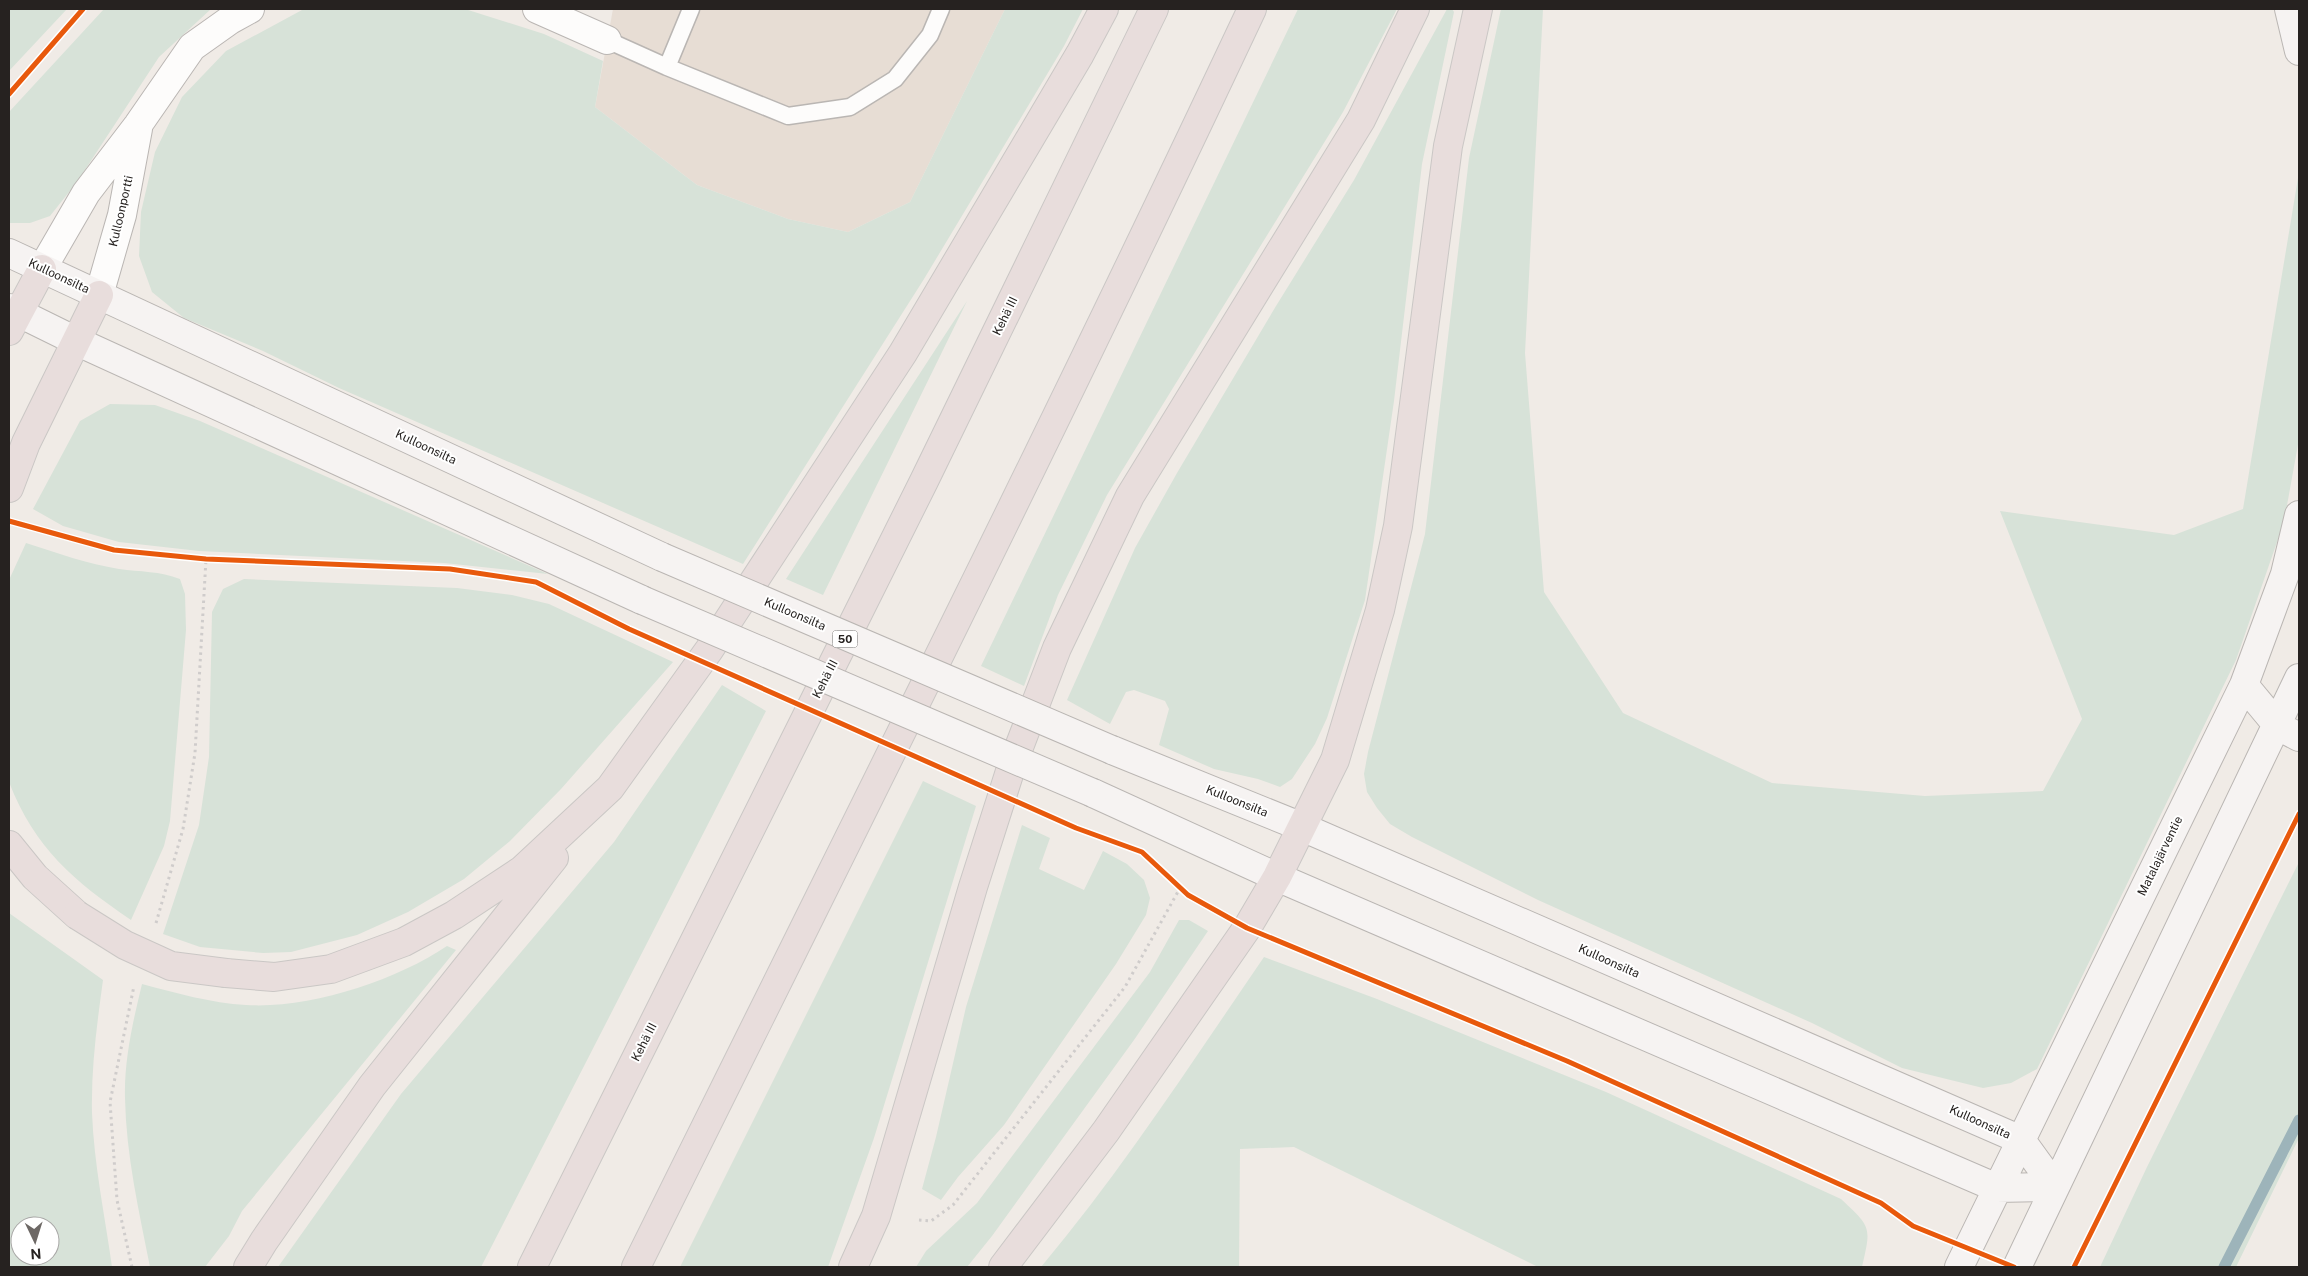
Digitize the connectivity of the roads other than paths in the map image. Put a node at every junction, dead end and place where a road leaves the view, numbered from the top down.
1 (250, 9) edge
2 (537, 9) edge
3 (691, 9) edge
4 (942, 9) edge
5 (1104, 9) edge
6 (1154, 9) edge
7 (1252, 9) edge
8 (1416, 9) edge
9 (1478, 9) edge
10 (2289, 9) edge
11 (607, 40) joint
12 (2299, 51) edge
13 (667, 67) junction
14 (138, 125) junction
15 (9, 252) edge
16 (42, 269) junction
17 (99, 295) junction
18 (12, 317) edge
19 (76, 341) junction
20 (9, 488) edge
21 (2299, 515) edge
22 (2244, 684) junction
23 (2297, 687) edge
24 (2288, 732) edge
25 (610, 788) junction
26 (1302, 827) junction
27 (9, 845) edge
28 (1277, 877) junction
29 (2021, 1140) junction
30 (2055, 1187) junction
31 (1997, 1188) junction
32 (248, 1267) edge
33 (532, 1267) edge
34 (636, 1267) edge
35 (853, 1267) edge
36 (1003, 1267) edge
37 (1959, 1267) edge
38 (2016, 1267) edge

1 - 14 street, Kulloonportti
2 - 11 street
3 - 13 lane
4 - 13 lane
5 - 25 highway
6 - 33 highway, Kehä III / 50
7 - 34 highway
8 - 35 highway
9 - 26 highway
10 - 12 main road
11 - 13 lane
14 - 16 street, Kulloonportti
14 - 17 street, Kulloonportti
15 - 16 main road, Kulloonsilta
16 - 17 main road, Kulloonsilta
16 - 18 highway
17 - 19 highway
17 - 26 main road, Kulloonsilta, bridge
18 - 19 main road
19 - 20 highway
19 - 28 main road, bridge
21 - 22 main road, Matalajärventie
22 - 23 main road
22 - 24 main road
22 - 29 main road, Matalajärventie
23 - 24 main road
24 - 30 main road
25 - 27 highway, bridge
25 - 32 highway
26 - 28 highway
26 - 29 main road, Kulloonsilta
28 - 31 main road
28 - 36 highway
29 - 30 main road, Kulloonsilta
29 - 31 main road, Matalajärventie
30 - 31 main road
30 - 38 main road
31 - 37 main road, Matalajärventie

